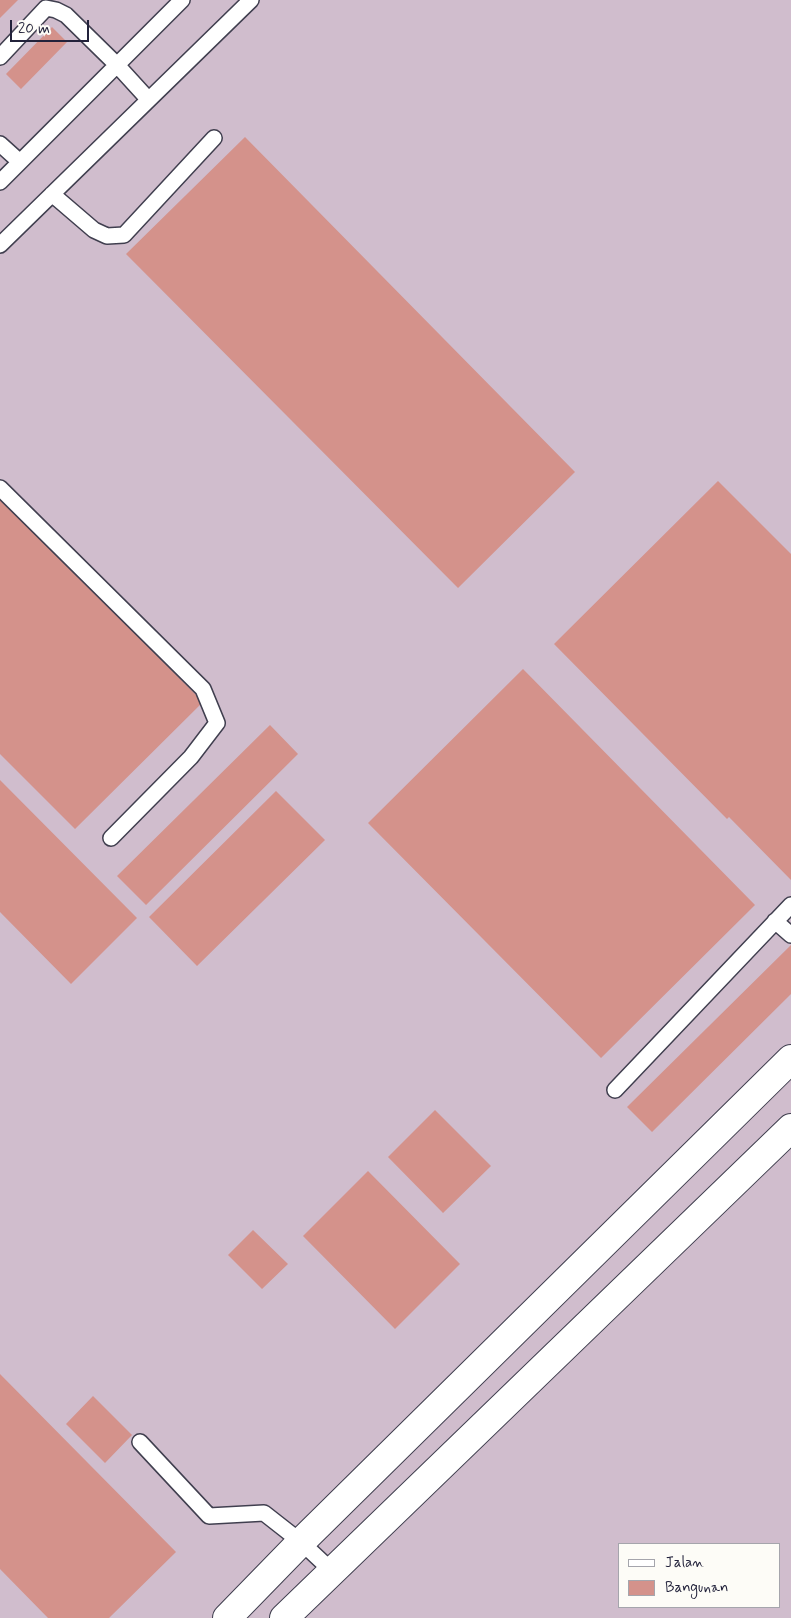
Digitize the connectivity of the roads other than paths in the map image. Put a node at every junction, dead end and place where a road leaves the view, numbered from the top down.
1 (182, 0) edge
2 (250, 0) edge
3 (0, 57) edge
4 (117, 65) junction
5 (148, 99) junction
6 (214, 138) dead end
7 (0, 144) edge
8 (20, 162) junction
9 (0, 182) edge
10 (52, 194) junction
11 (0, 245) edge
12 (0, 488) edge
13 (111, 838) dead end
14 (791, 905) edge
15 (776, 921) junction
16 (791, 935) edge
17 (791, 1059) edge
18 (615, 1090) dead end
19 (791, 1128) edge
20 (140, 1442) dead end
21 (301, 1542) junction
22 (332, 1571) junction
23 (227, 1618) edge
24 (284, 1618) edge

1 - 4 lane
2 - 5 lane
3 - 4 lane
4 - 5 lane
4 - 8 lane
5 - 10 lane
6 - 10 lane
7 - 8 lane
8 - 9 lane
10 - 11 lane
12 - 13 lane
14 - 15 lane
15 - 16 lane
15 - 18 lane
17 - 21 street
19 - 22 street
20 - 21 lane
21 - 22 lane
21 - 23 street
22 - 24 street

